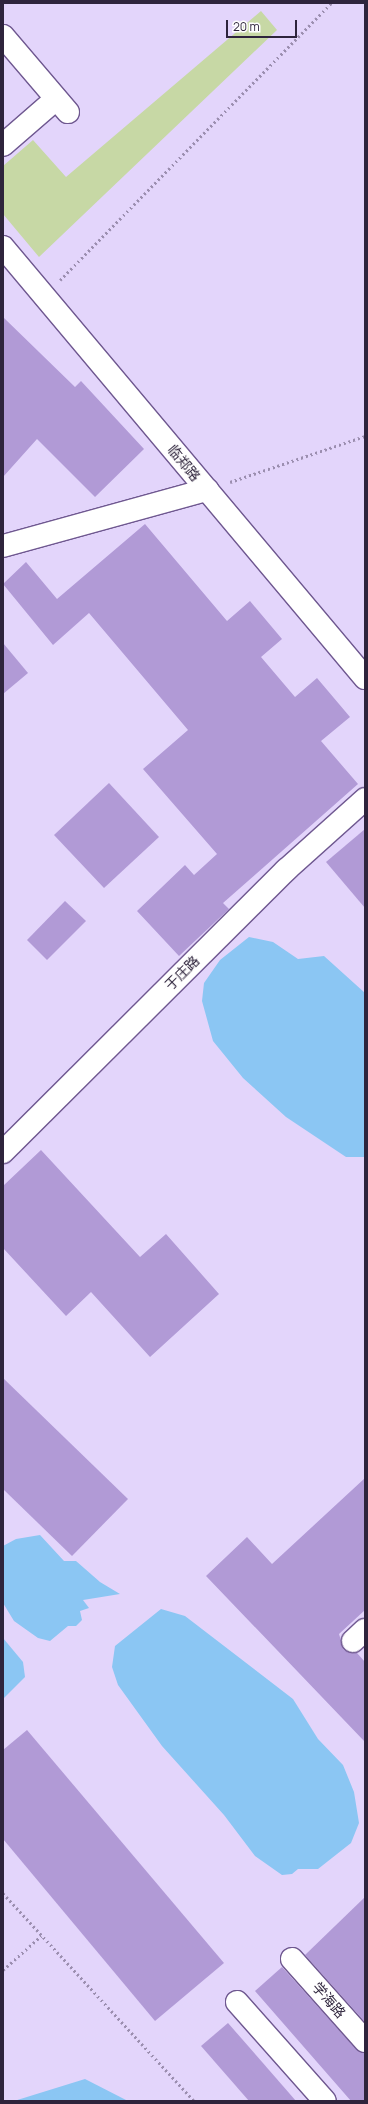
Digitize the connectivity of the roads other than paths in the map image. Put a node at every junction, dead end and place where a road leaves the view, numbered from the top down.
1 (3, 36) edge
2 (3, 145) edge
3 (3, 247) edge
4 (207, 490) junction
5 (3, 546) edge
6 (365, 678) edge
7 (365, 799) edge
8 (3, 1152) edge
9 (292, 1959) dead end
10 (237, 2002) dead end
11 (365, 2042) edge
12 (325, 2101) edge

1 - 2 street
3 - 4 street, 临郑路
4 - 5 street
4 - 6 street, 临郑路
7 - 8 street, 于庄路
9 - 11 street, 学海路
10 - 12 street

